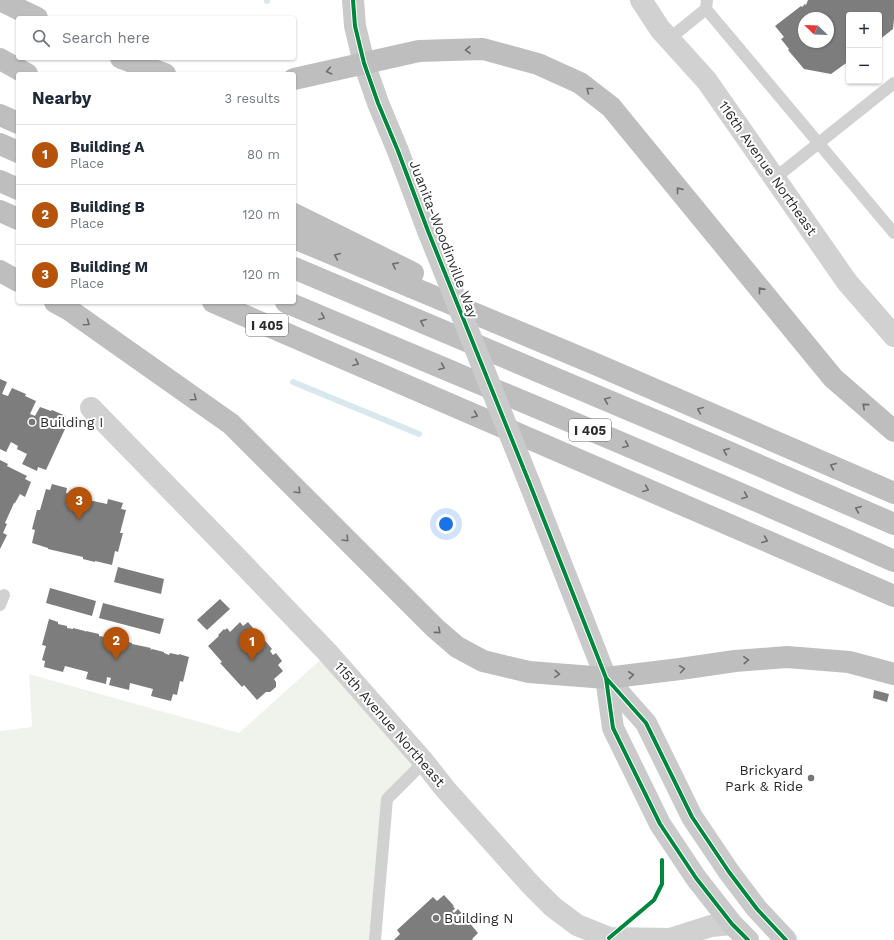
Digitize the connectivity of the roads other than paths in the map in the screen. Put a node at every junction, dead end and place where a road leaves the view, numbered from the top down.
1 (0, 0) edge
2 (353, 0) edge
3 (641, 0) edge
4 (706, 5) edge
5 (33, 16) edge
6 (669, 39) junction
7 (0, 59) edge
8 (126, 60) edge
9 (364, 63) junction
10 (23, 72) edge
11 (159, 72) edge
12 (296, 79) edge
13 (894, 83) edge
14 (0, 115) edge
15 (16, 122) edge
16 (818, 143) junction
17 (0, 144) edge
18 (16, 151) edge
19 (775, 178) junction
20 (0, 181) edge
21 (16, 188) edge
22 (0, 211) edge
23 (296, 215) edge
24 (16, 218) edge
25 (894, 233) edge
26 (296, 239) edge
27 (296, 269) edge
28 (0, 270) edge
29 (16, 280) edge
30 (59, 304) edge
31 (218, 304) edge
32 (291, 304) edge
33 (894, 336) edge
34 (593, 363) junction
35 (91, 408) dead end
36 (894, 431) edge
37 (894, 493) edge
38 (894, 524) edge
39 (894, 561) edge
40 (894, 596) edge
41 (894, 674) edge
42 (606, 678) junction
43 (424, 762) junction
44 (732, 924) junction
45 (375, 940) edge
46 (748, 940) edge
47 (786, 940) edge

1 - 5 highway
2 - 9 main road, Juanita-Woodinville Way
3 - 6 street, 116th Avenue Northeast
4 - 6 lane
4 - 16 lane
6 - 19 street, 116th Avenue Northeast
7 - 10 highway
8 - 11 highway
9 -> 12 highway
36 -> 9 highway
9 - 42 main road, Juanita-Woodinville Way, bridge
13 - 16 lane
14 - 15 highway
16 - 19 lane
16 - 25 lane
17 - 18 highway
19 - 33 street, 116th Avenue Northeast
20 - 21 highway
22 - 24 highway
34 -> 23 highway
34 -> 26 highway
38 -> 27 highway, I 405
28 - 29 highway
30 -> 42 highway
31 -> 40 highway, I 405
32 -> 39 highway, I 405
37 -> 34 highway
35 - 43 street, 115th Avenue Northeast
42 -> 41 highway
42 - 44 main road
42 - 47 main road
43 - 44 street, 115th Avenue Northeast
43 - 45 lane
44 - 46 main road

